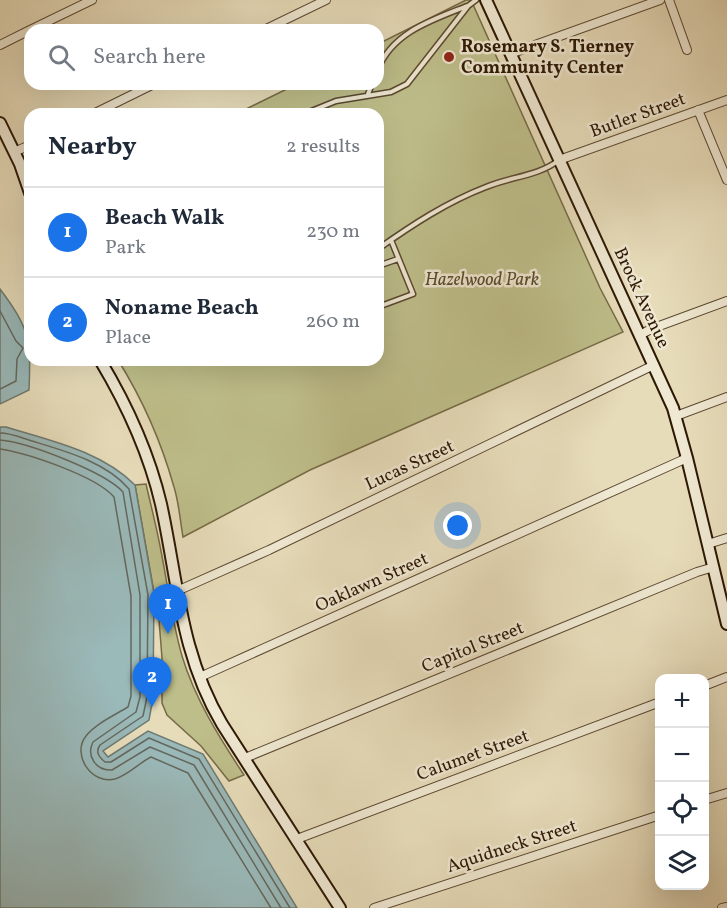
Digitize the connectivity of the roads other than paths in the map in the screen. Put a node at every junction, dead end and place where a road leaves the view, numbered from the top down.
1 (92, 0) edge
2 (326, 0) edge
3 (476, 0) edge
4 (486, 0) edge
5 (660, 0) edge
6 (669, 0) edge
7 (468, 6) junction
8 (42, 24) edge
9 (276, 24) edge
10 (24, 33) edge
11 (0, 45) edge
12 (687, 50) dead end
13 (510, 54) junction
14 (384, 57) edge
15 (142, 90) edge
16 (370, 90) edge
17 (368, 95) junction
18 (727, 100) edge
19 (105, 108) edge
20 (319, 108) edge
21 (698, 110) junction
22 (0, 123) edge
23 (24, 148) edge
24 (14, 152) junction
25 (559, 160) junction
26 (24, 178) edge
27 (727, 180) edge
28 (391, 240) junction
29 (384, 245) edge
30 (398, 259) junction
31 (384, 264) edge
32 (727, 301) edge
33 (384, 306) edge
34 (640, 335) junction
35 (654, 365) junction
36 (103, 366) edge
37 (727, 398) edge
38 (676, 416) junction
39 (687, 458) junction
40 (727, 538) edge
41 (708, 544) junction
42 (714, 567) junction
43 (177, 591) junction
44 (727, 624) edge
45 (200, 677) junction
46 (727, 677) edge
47 (709, 684) edge
48 (655, 704) edge
49 (245, 758) junction
50 (727, 792) edge
51 (709, 799) edge
52 (655, 817) edge
53 (297, 839) junction
54 (727, 906) edge
55 (340, 908) edge
56 (374, 908) edge
57 (722, 908) edge

1 - 8 street
2 - 9 street
3 - 7 lane
4 - 13 main road, Brock Avenue
5 - 13 street
6 - 12 street
7 - 14 lane
7 - 17 lane
10 - 11 street
13 - 25 main road, Brock Avenue
15 - 19 street
16 - 17 lane
17 - 20 lane
18 - 21 street, Butler Street
21 - 25 street, Butler Street
21 - 27 street
22 - 24 main road
23 - 24 street
24 - 26 main road
25 - 28 lane
25 - 34 main road, Brock Avenue
28 - 29 lane
28 - 30 lane
30 - 31 lane
30 - 33 lane
32 - 34 street
34 - 35 main road, Brock Avenue
35 - 38 main road, Brock Avenue
35 - 43 street, Lucas Street
36 - 43 main road
37 - 38 street
38 - 39 main road, Brock Avenue
39 - 41 main road, Brock Avenue
39 - 45 street, Oaklawn Street
40 - 41 street
41 - 42 main road, Brock Avenue
42 - 44 main road, Brock Avenue
42 - 49 street, Capitol Street
43 - 45 main road
45 - 49 main road
46 - 47 street
48 - 53 street, Calumet Street
49 - 53 main road
50 - 51 street
52 - 56 street, Aquidneck Street
53 - 55 main road
54 - 57 street

